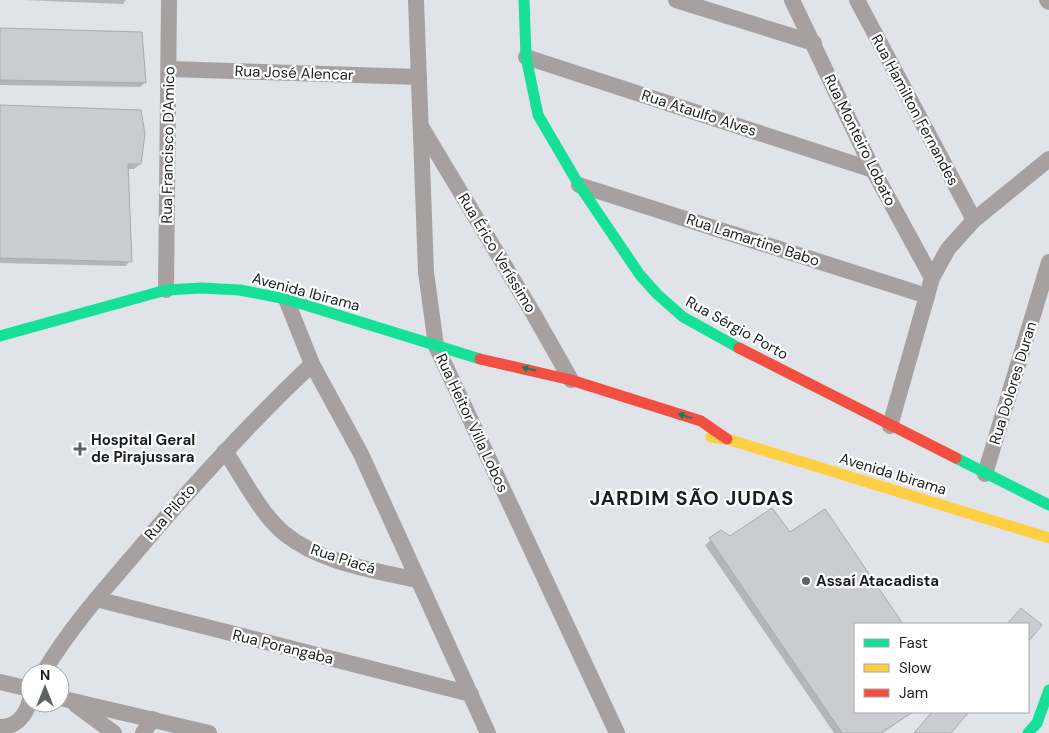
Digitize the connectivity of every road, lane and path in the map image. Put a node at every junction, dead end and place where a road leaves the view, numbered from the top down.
1 (169, 0) edge
2 (416, 0) edge
3 (524, 0) edge
4 (676, 0) edge
5 (792, 0) edge
6 (856, 0) edge
7 (814, 43) junction
8 (526, 57) junction
9 (169, 69) junction
10 (419, 77) junction
11 (422, 127) junction
12 (1049, 159) edge
13 (873, 170) junction
14 (579, 185) junction
15 (974, 220) junction
16 (1049, 262) edge
17 (932, 278) junction
18 (166, 290) junction
19 (927, 296) junction
20 (286, 299) junction
21 (0, 336) edge
22 (436, 346) junction
23 (485, 362) junction
24 (312, 364) junction
25 (571, 380) junction
26 (533, 383) dead end
27 (890, 426) junction
28 (697, 435) dead end
29 (728, 439) junction
30 (225, 451) junction
31 (985, 474) junction
32 (1049, 505) edge
33 (1049, 528) edge
34 (1032, 534) junction
35 (1049, 538) edge
36 (417, 580) junction
37 (96, 599) junction
38 (49, 663) edge
39 (0, 682) edge
40 (20, 687) edge
41 (1049, 690) edge
42 (471, 694) junction
43 (70, 700) edge
44 (70, 702) edge
45 (26, 713) edge
46 (1049, 716) edge
47 (153, 719) junction
48 (1037, 723) junction
49 (0, 727) edge
50 (114, 733) edge
51 (143, 733) edge
52 (209, 733) edge
53 (488, 733) edge
54 (617, 733) edge
55 (1028, 733) edge

1 - 9 street, Rua Francisco D'Amico
2 - 10 street, Rua Heitor Villa Lobos
3 - 8 main road, Rua Sérgio Porto
4 - 7 street
5 - 7 street, Rua Monteiro Lobato
6 - 15 street, Rua Hamilton Fernandes
7 - 13 street, Rua Monteiro Lobato
8 - 13 street, Rua Ataulfo Alves
8 - 14 main road, Rua Sérgio Porto
9 - 10 street, Rua José Alencar
9 - 18 street, Rua Francisco D'Amico
10 - 11 street, Rua Heitor Villa Lobos
11 - 22 street, Rua Heitor Villa Lobos
11 - 25 street, Rua Érico Veríssimo
12 - 15 street
13 - 17 street, Rua Monteiro Lobato
14 - 19 street, Rua Lamartine Babo
14 - 27 main road, Rua Sérgio Porto
15 - 17 street
16 - 31 street, Rua Dolores Duran
17 - 19 street
18 - 20 main road, Avenida Ibirama
18 - 21 main road, Avenida Ibirama
19 - 27 street
20 - 22 main road, Avenida Ibirama
20 - 24 street
22 - 23 main road, Avenida Ibirama
22 - 54 street, Rua Heitor Villa Lobos
25 -> 23 main road, Avenida Ibirama
23 - 26 main road, Avenida Ibirama
24 - 30 street, Rua Piloto
24 - 36 street
29 -> 25 main road, Avenida Ibirama
27 - 31 main road, Rua Sérgio Porto
28 - 29 main road, Avenida Ibirama
29 - 34 main road, Avenida Ibirama
30 - 36 street, Rua Piacá
30 - 37 street, Rua Piloto
31 - 32 main road, Rua Sérgio Porto
33 - 34 main road
34 - 35 main road, Avenida Ibirama
36 - 42 street
37 - 38 street, Rua Piloto
37 - 42 street, Rua Porangaba
39 - 40 street
41 - 48 main road
42 - 53 street
43 - 47 street
44 - 50 street
45 - 49 street
46 - 48 main road
47 - 51 street
47 - 52 street
48 - 55 main road

